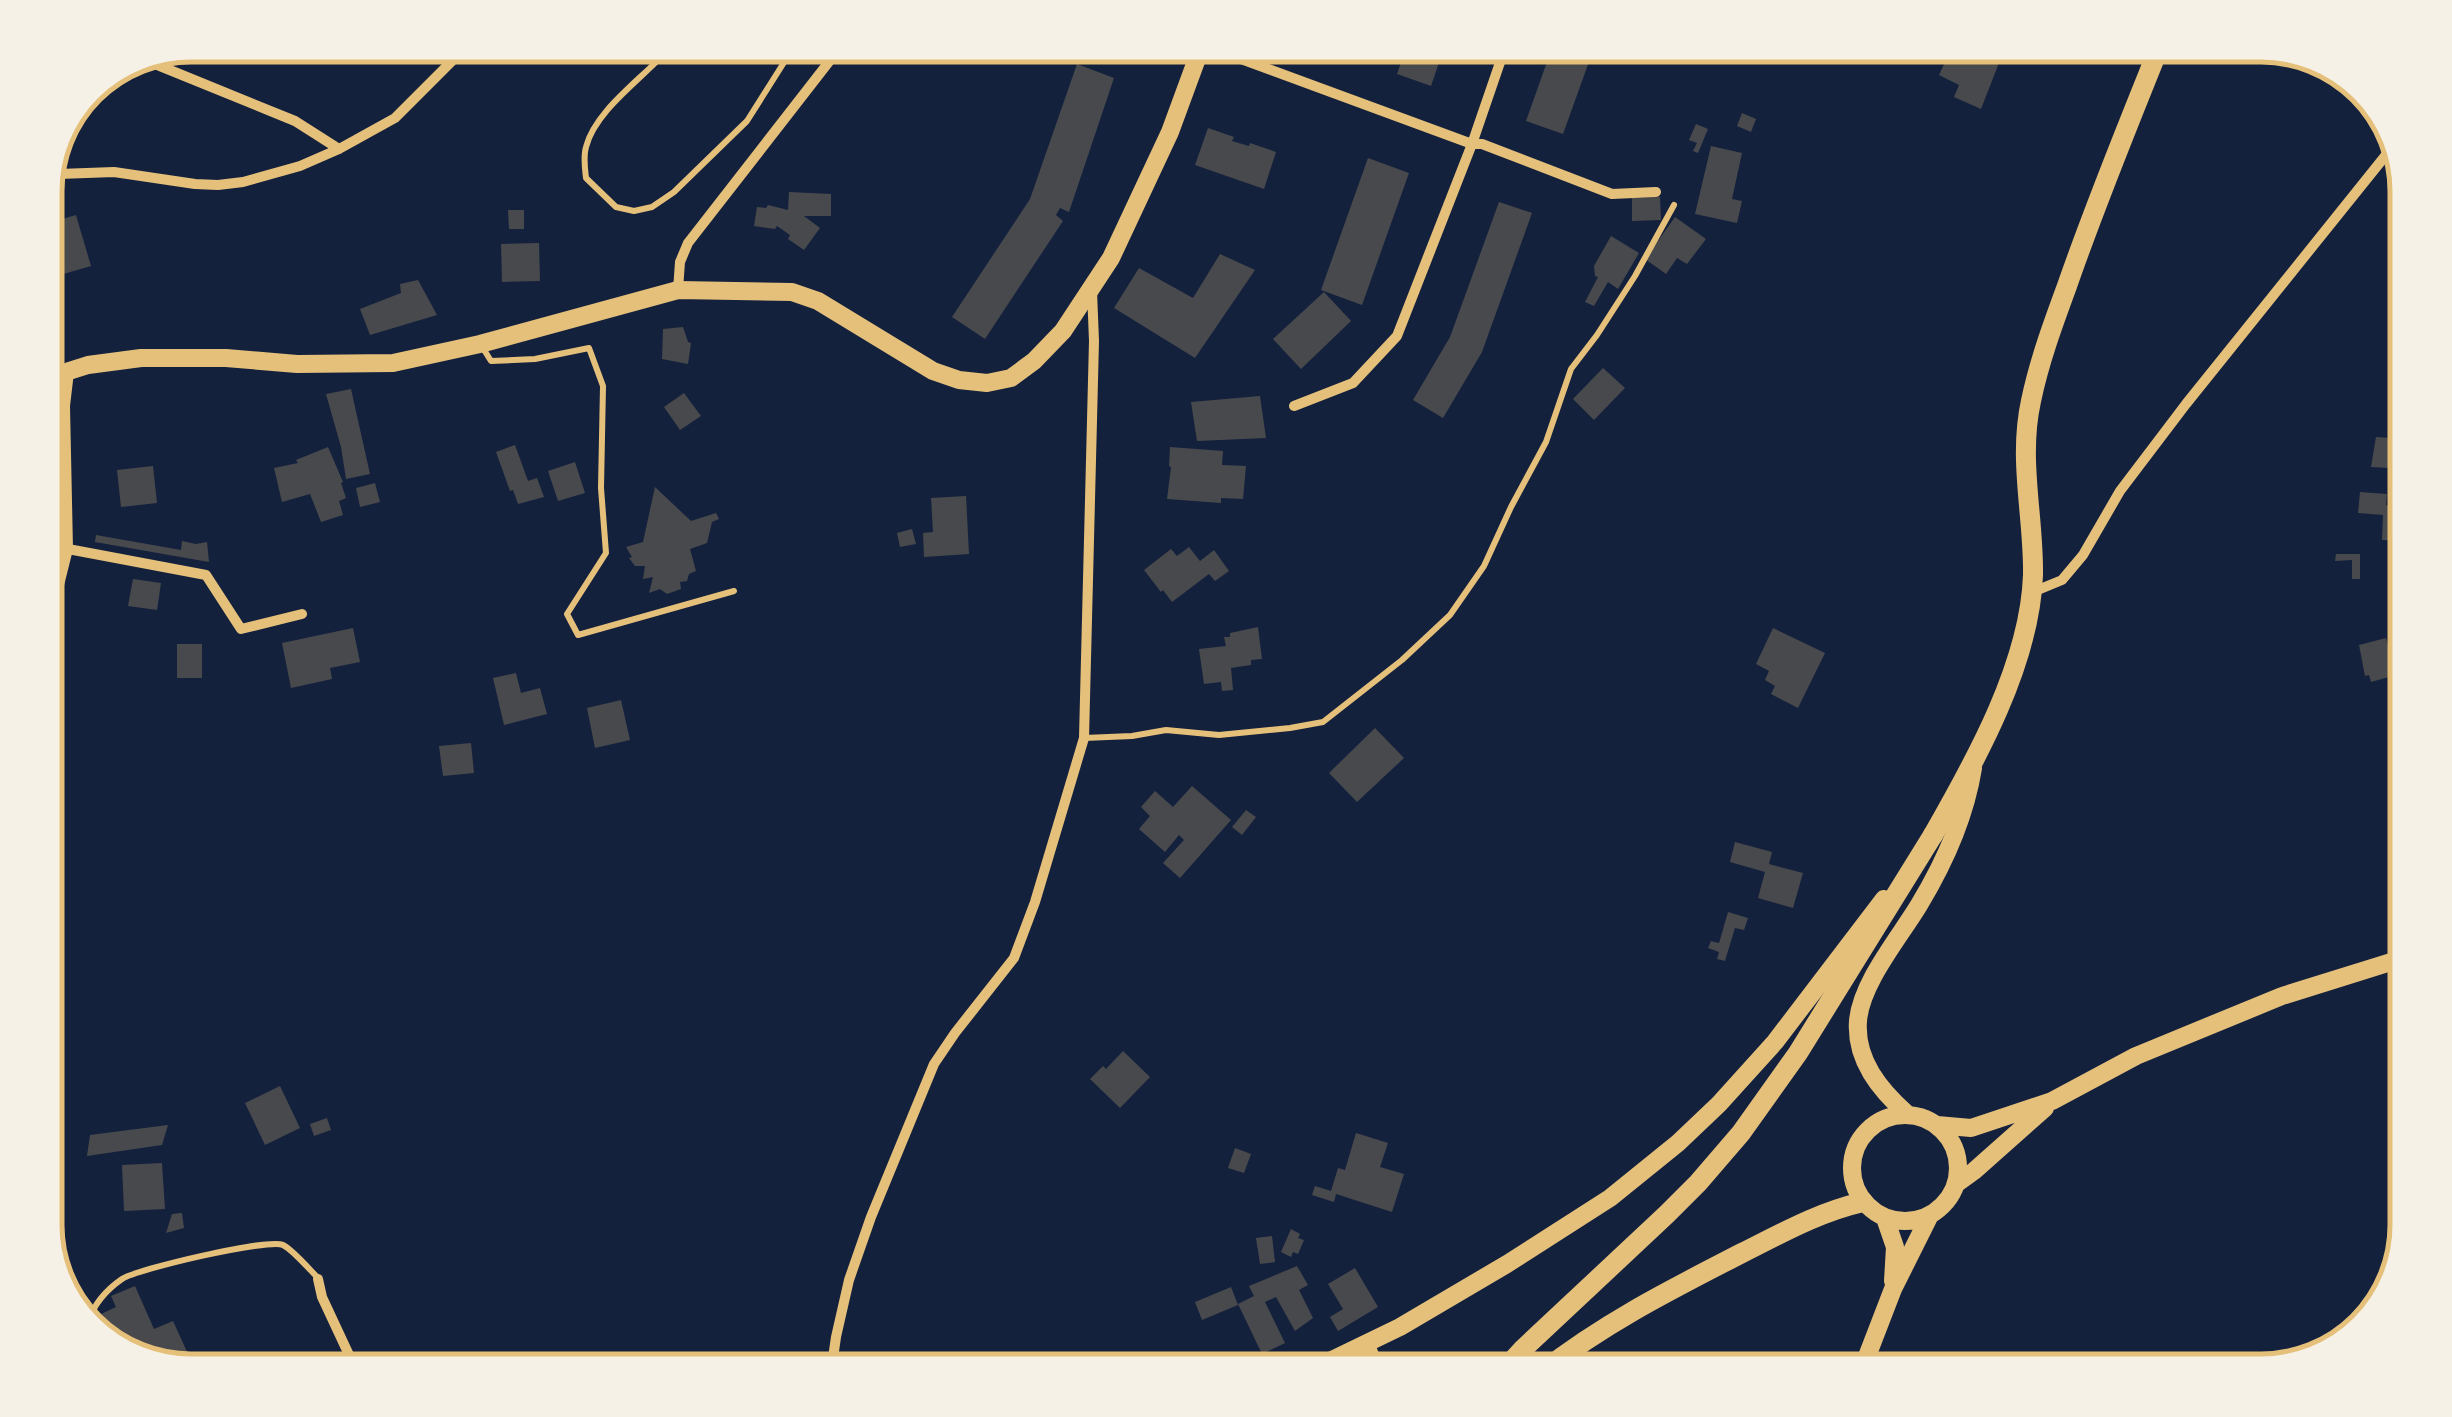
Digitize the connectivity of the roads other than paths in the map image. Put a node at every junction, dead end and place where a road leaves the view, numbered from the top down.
1 (450, 63) edge
2 (654, 63) edge
3 (783, 63) edge
4 (828, 63) edge
5 (1195, 63) edge
6 (1251, 63) edge
7 (1500, 63) edge
8 (2153, 63) edge
9 (162, 67) edge
10 (1472, 144) junction
11 (339, 149) junction
12 (2385, 157) edge
13 (64, 174) edge
14 (1656, 192) dead end
15 (1674, 206) dead end
16 (678, 290) junction
17 (1092, 290) junction
18 (480, 344) junction
19 (69, 371) junction
20 (63, 374) edge
21 (1294, 406) dead end
22 (68, 549) junction
23 (63, 569) edge
24 (734, 591) dead end
25 (2032, 592) junction
26 (302, 614) dead end
27 (1084, 738) junction
28 (1974, 762) junction
29 (1933, 835) junction
30 (2390, 962) edge
31 (2052, 1101) junction
32 (1907, 1114) junction
33 (1937, 1125) junction
34 (1956, 1184) junction
35 (1863, 1202) junction
36 (1930, 1216) junction
37 (1885, 1218) junction
38 (318, 1279) joint
39 (1893, 1289) junction
40 (95, 1311) edge
41 (1366, 1346) junction
42 (349, 1354) edge
43 (835, 1354) edge
44 (1348, 1354) edge
45 (1369, 1354) edge
46 (1519, 1354) edge
47 (1567, 1354) edge
48 (1868, 1354) edge

1 - 11 street
2 - 3 lane
4 - 16 street
5 - 17 main road
6 - 10 street
7 - 10 street
8 - 25 main road
9 - 11 street
10 - 14 street
10 - 21 street
11 - 13 street
12 - 25 street
15 - 27 lane
16 - 17 main road
16 - 18 main road
17 - 27 street
18 - 19 main road
18 - 24 lane
19 - 20 main road
19 - 22 street
22 - 23 street
22 - 26 street
25 - 28 main road
27 - 43 street
28 - 29 main road
28 - 32 main road
29 - 41 main road
29 - 46 main road
30 - 31 main road
31 - 33 main road
31 - 34 main road
32 - 33 main road
32 - 35 main road
33 - 34 main road
34 - 36 main road
35 - 37 main road
35 - 47 main road
36 - 37 main road
36 - 39 main road
37 - 39 main road
38 - 40 lane
38 - 42 street
39 - 48 main road
41 - 44 main road
41 - 45 main road

